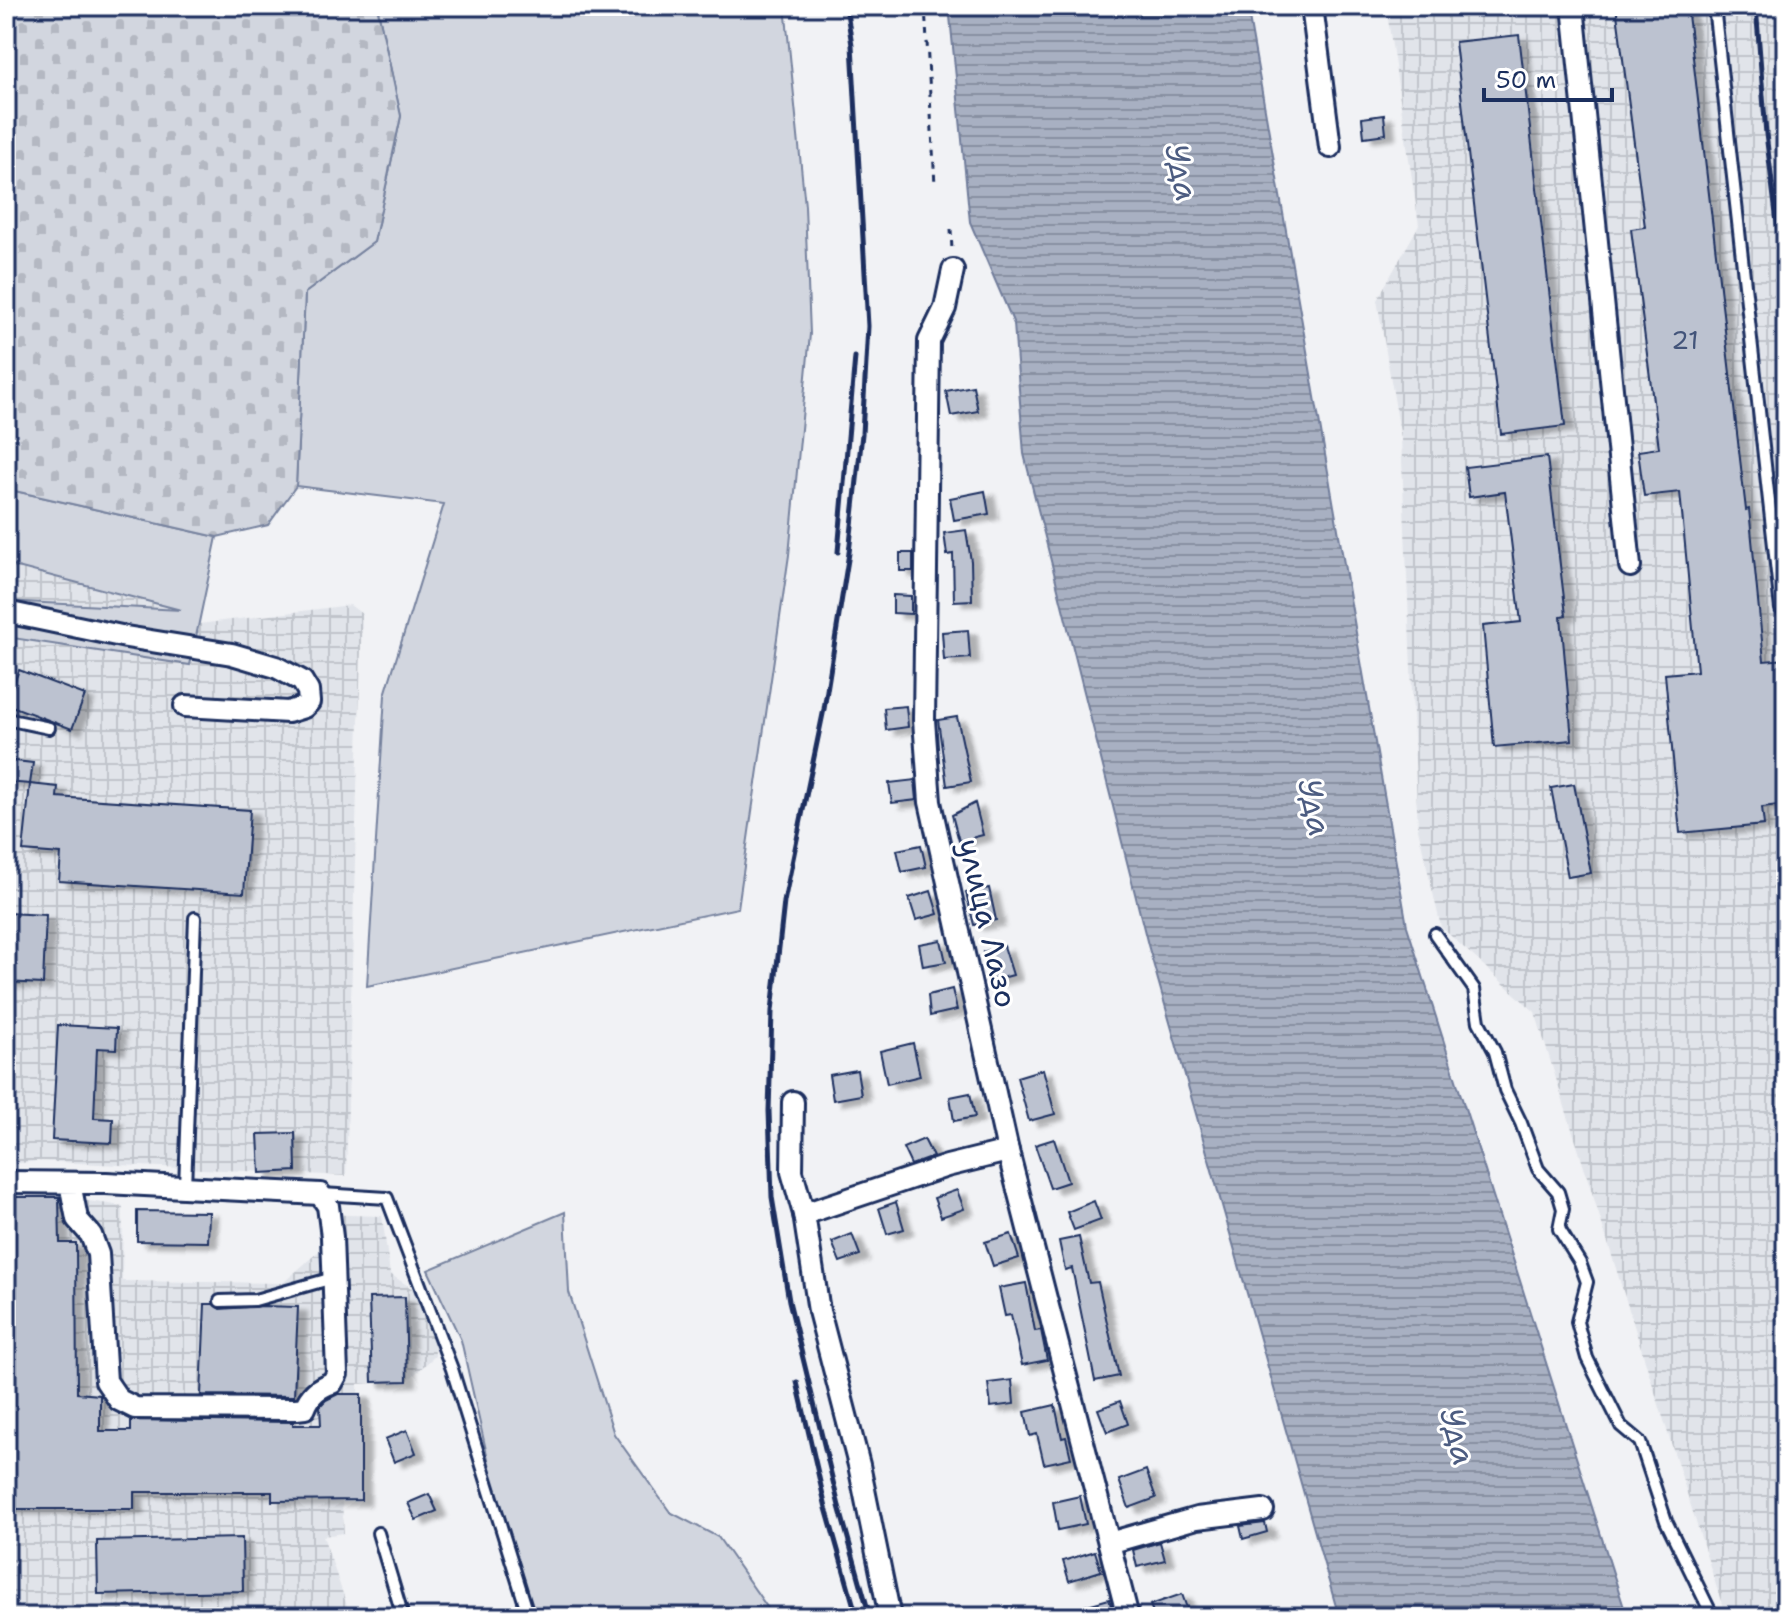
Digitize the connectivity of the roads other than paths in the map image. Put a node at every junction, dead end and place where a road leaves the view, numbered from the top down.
1 (1312, 6) edge
2 (1573, 6) edge
3 (1714, 6) edge
4 (1330, 147) dead end
5 (953, 270) road end
6 (1786, 525) edge
7 (1773, 526) junction
8 (1630, 566) dead end
9 (1781, 609) dead end
10 (6, 612) edge
11 (185, 706) dead end
12 (6, 719) edge
13 (49, 728) dead end
14 (195, 918) dead end
15 (1435, 934) dead end
16 (793, 1102) dead end
17 (1008, 1151) junction
18 (6, 1182) edge
19 (70, 1183) junction
20 (185, 1187) junction
21 (320, 1194) junction
22 (804, 1214) junction
23 (333, 1278) junction
24 (220, 1301) dead end
25 (1263, 1510) dead end
26 (378, 1533) dead end
27 (1109, 1543) junction
28 (403, 1617) edge
29 (529, 1617) edge
30 (890, 1617) edge
31 (1128, 1617) edge
32 (1713, 1617) edge

1 - 4 street
2 - 8 street
3 - 7 lane
5 - 17 street, улица Лазо
6 - 7 lane
7 - 9 lane
10 - 11 street
12 - 13 lane
14 - 20 lane
15 - 32 lane
16 - 22 street
17 - 22 street
17 - 27 street, улица Лазо
18 - 19 street
19 - 20 street
19 - 23 street
20 - 21 street
21 - 23 street
21 - 29 lane
22 - 30 street
23 - 24 lane
25 - 27 street
26 - 28 lane
27 - 31 street, улица Лазо

